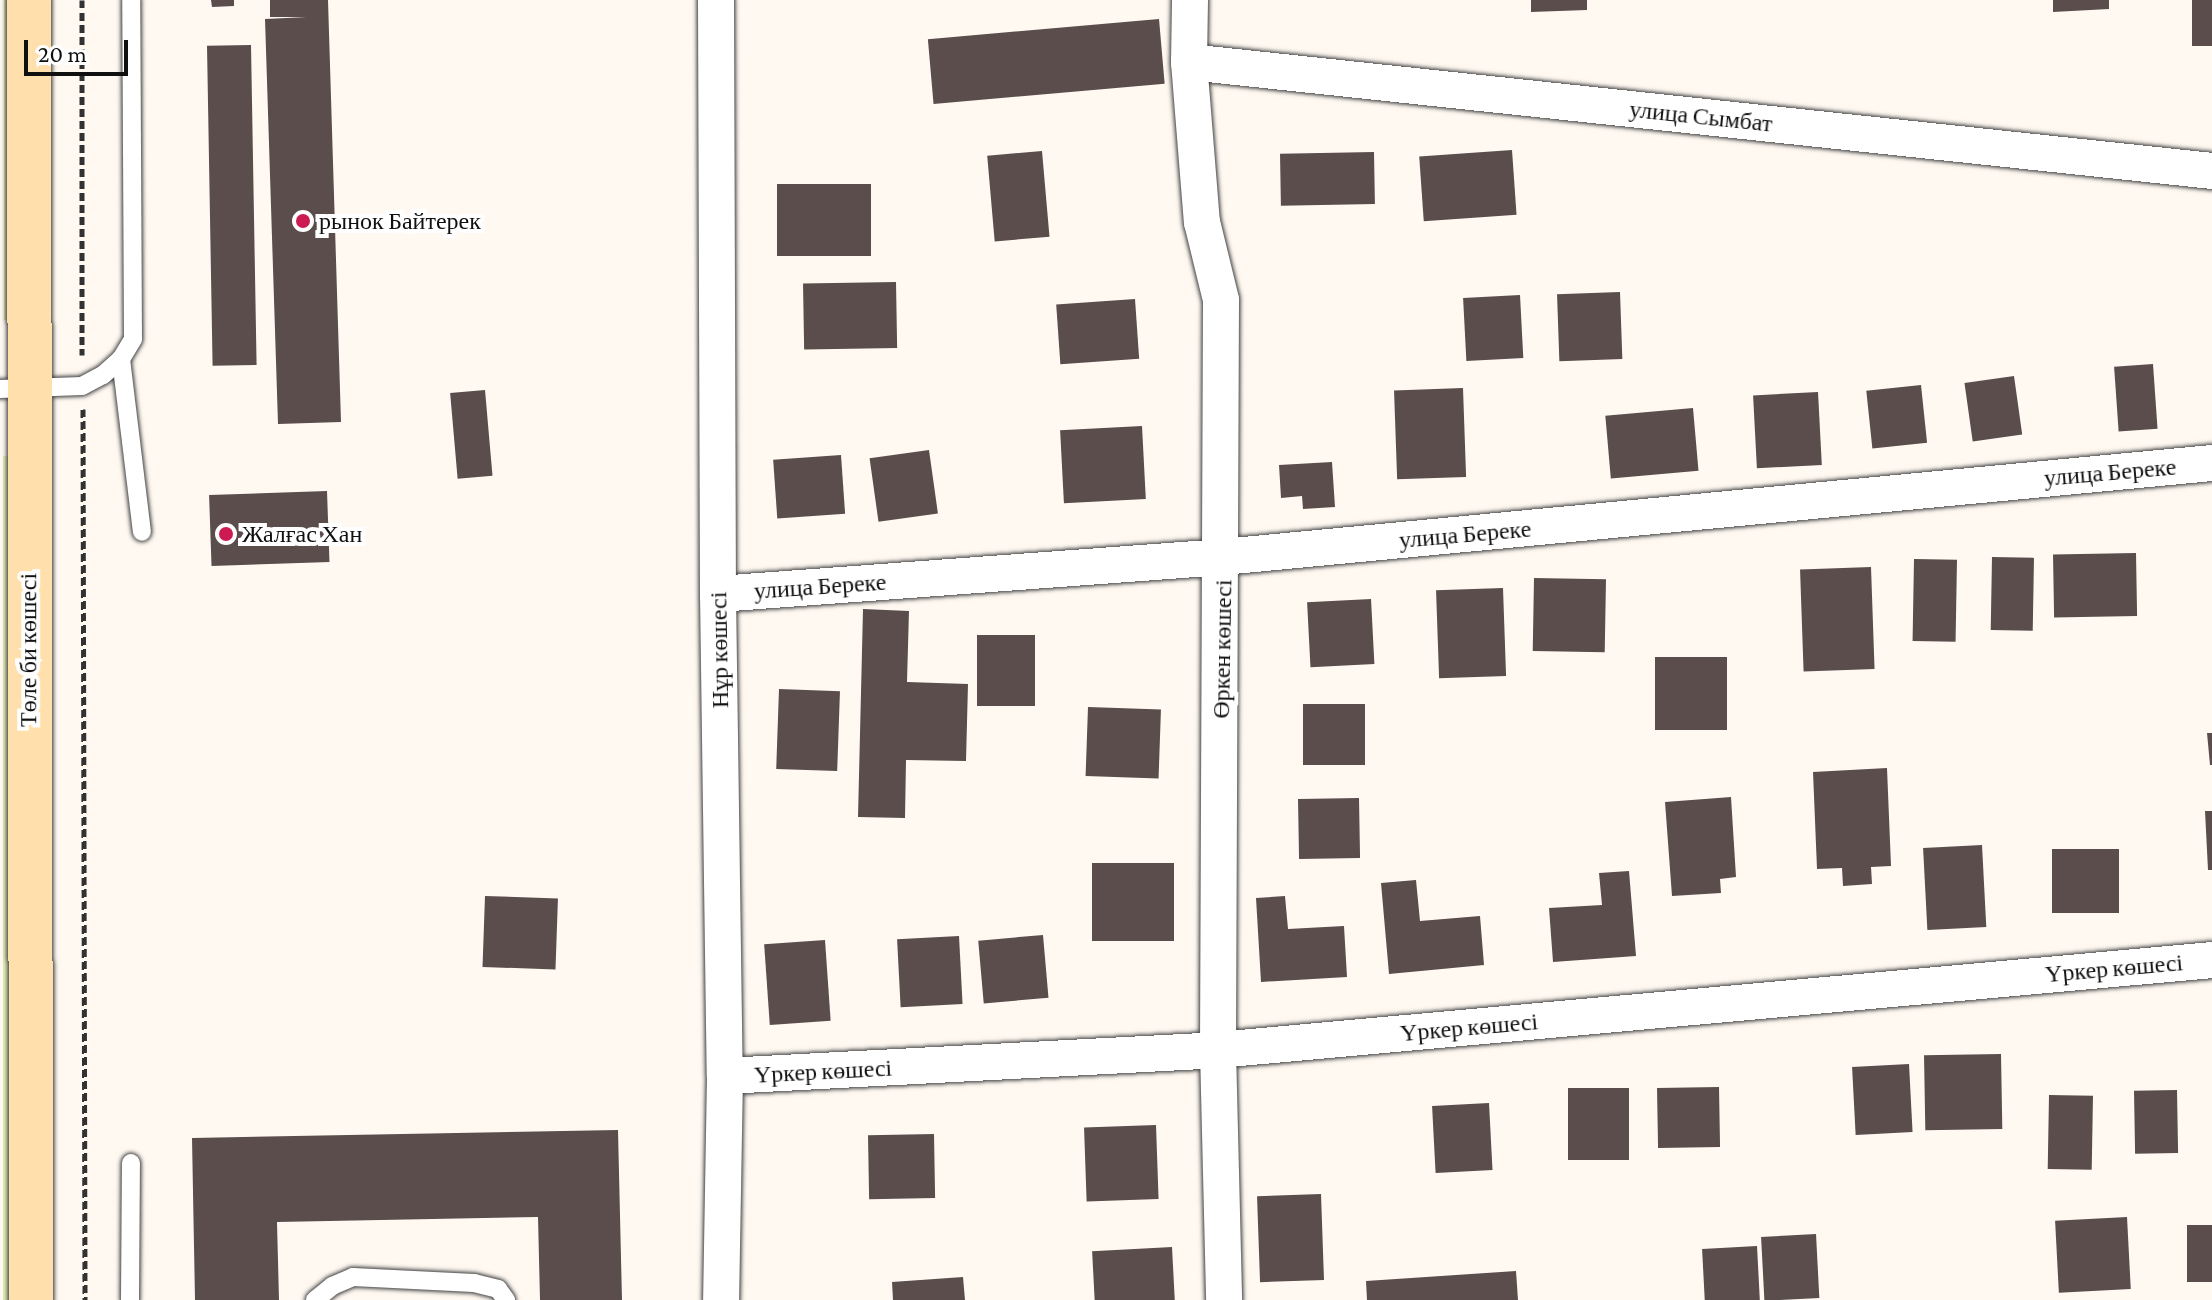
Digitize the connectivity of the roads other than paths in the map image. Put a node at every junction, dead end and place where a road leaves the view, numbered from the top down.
1 (29, 0) edge
2 (131, 0) edge
3 (716, 0) edge
4 (1190, 0) edge
5 (1189, 62) junction
6 (2212, 171) edge
7 (121, 359) junction
8 (14, 389) edge
9 (2212, 463) edge
10 (142, 532) dead end
11 (1223, 557) junction
12 (718, 594) junction
13 (2212, 960) edge
14 (1218, 1050) junction
15 (725, 1076) junction
16 (131, 1163) dead end
17 (31, 1300) edge
18 (130, 1300) edge
19 (315, 1300) edge
20 (506, 1300) edge
21 (721, 1300) edge
22 (1224, 1300) edge

1 - 8 main road, Төле би көшесі
2 - 7 lane
3 - 12 street, Нұр көшесі
4 - 5 street, Өркен көшесі
5 - 6 street, улица Сымбат
5 - 11 street, Өркен көшесі
7 - 8 lane
7 - 10 lane
8 - 17 main road, Төле би көшесі
9 - 11 street, улица Береке
11 - 12 street, улица Береке
11 - 14 street, Өркен көшесі
12 - 15 street, Нұр көшесі
13 - 14 street, Үркер көшесі
14 - 15 street, Үркер көшесі
14 - 22 street, Өркен көшесі
15 - 21 street, Нұр көшесі
16 - 18 lane
19 - 20 lane

